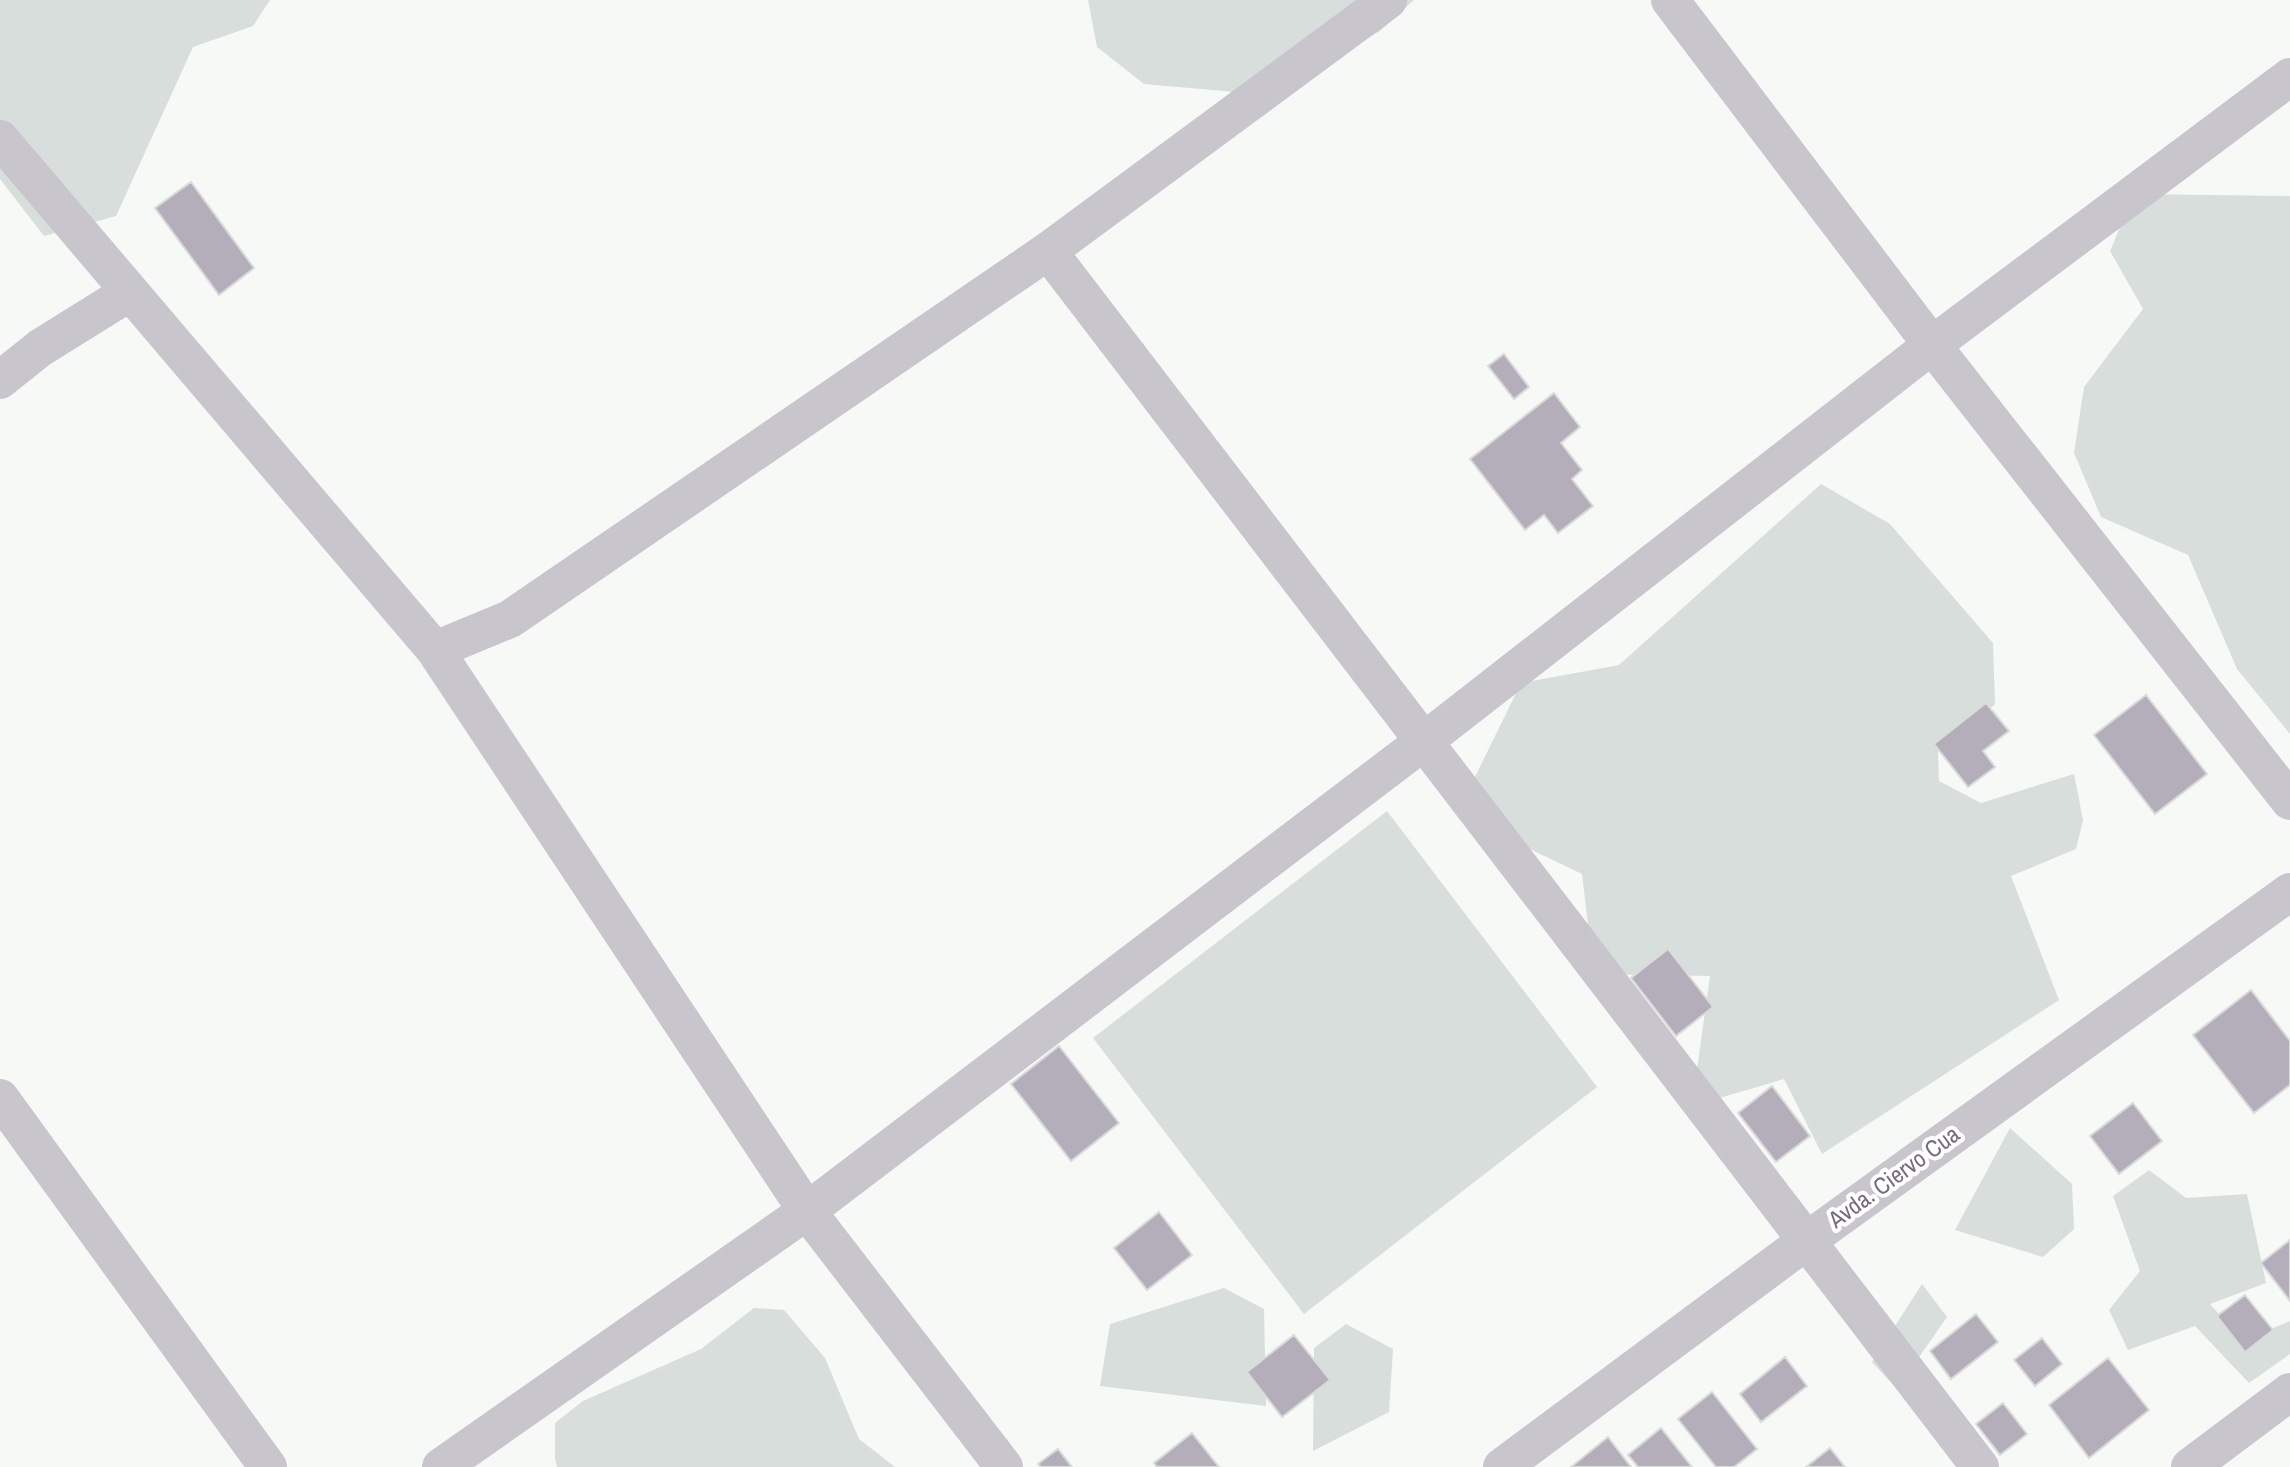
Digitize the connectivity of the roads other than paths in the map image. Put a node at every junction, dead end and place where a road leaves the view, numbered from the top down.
1 (1388, 0) edge
2 (1670, 0) edge
3 (2290, 77) edge
4 (0, 139) edge
5 (1048, 251) junction
6 (130, 292) junction
7 (1932, 345) junction
8 (0, 380) edge
9 (435, 650) junction
10 (1423, 742) junction
11 (2290, 801) edge
12 (2290, 892) edge
13 (0, 1098) edge
14 (807, 1211) junction
15 (1805, 1242) junction
16 (2290, 1392) edge
17 (268, 1467) edge
18 (441, 1467) edge
19 (1004, 1467) edge
20 (1502, 1467) edge
21 (1980, 1467) edge
22 (2190, 1467) edge

1 - 5 street
2 - 7 street
3 - 7 street
4 - 6 street
5 - 9 street
5 - 10 street
6 - 8 street
6 - 9 street
7 - 10 street
7 - 11 street
9 - 14 street
10 - 14 street
10 - 15 street
12 - 15 street, Avda. Ciervo Cua
13 - 17 street
14 - 18 street
14 - 19 street
15 - 20 street, Avda. Ciervo Cua
15 - 21 street
16 - 22 street

